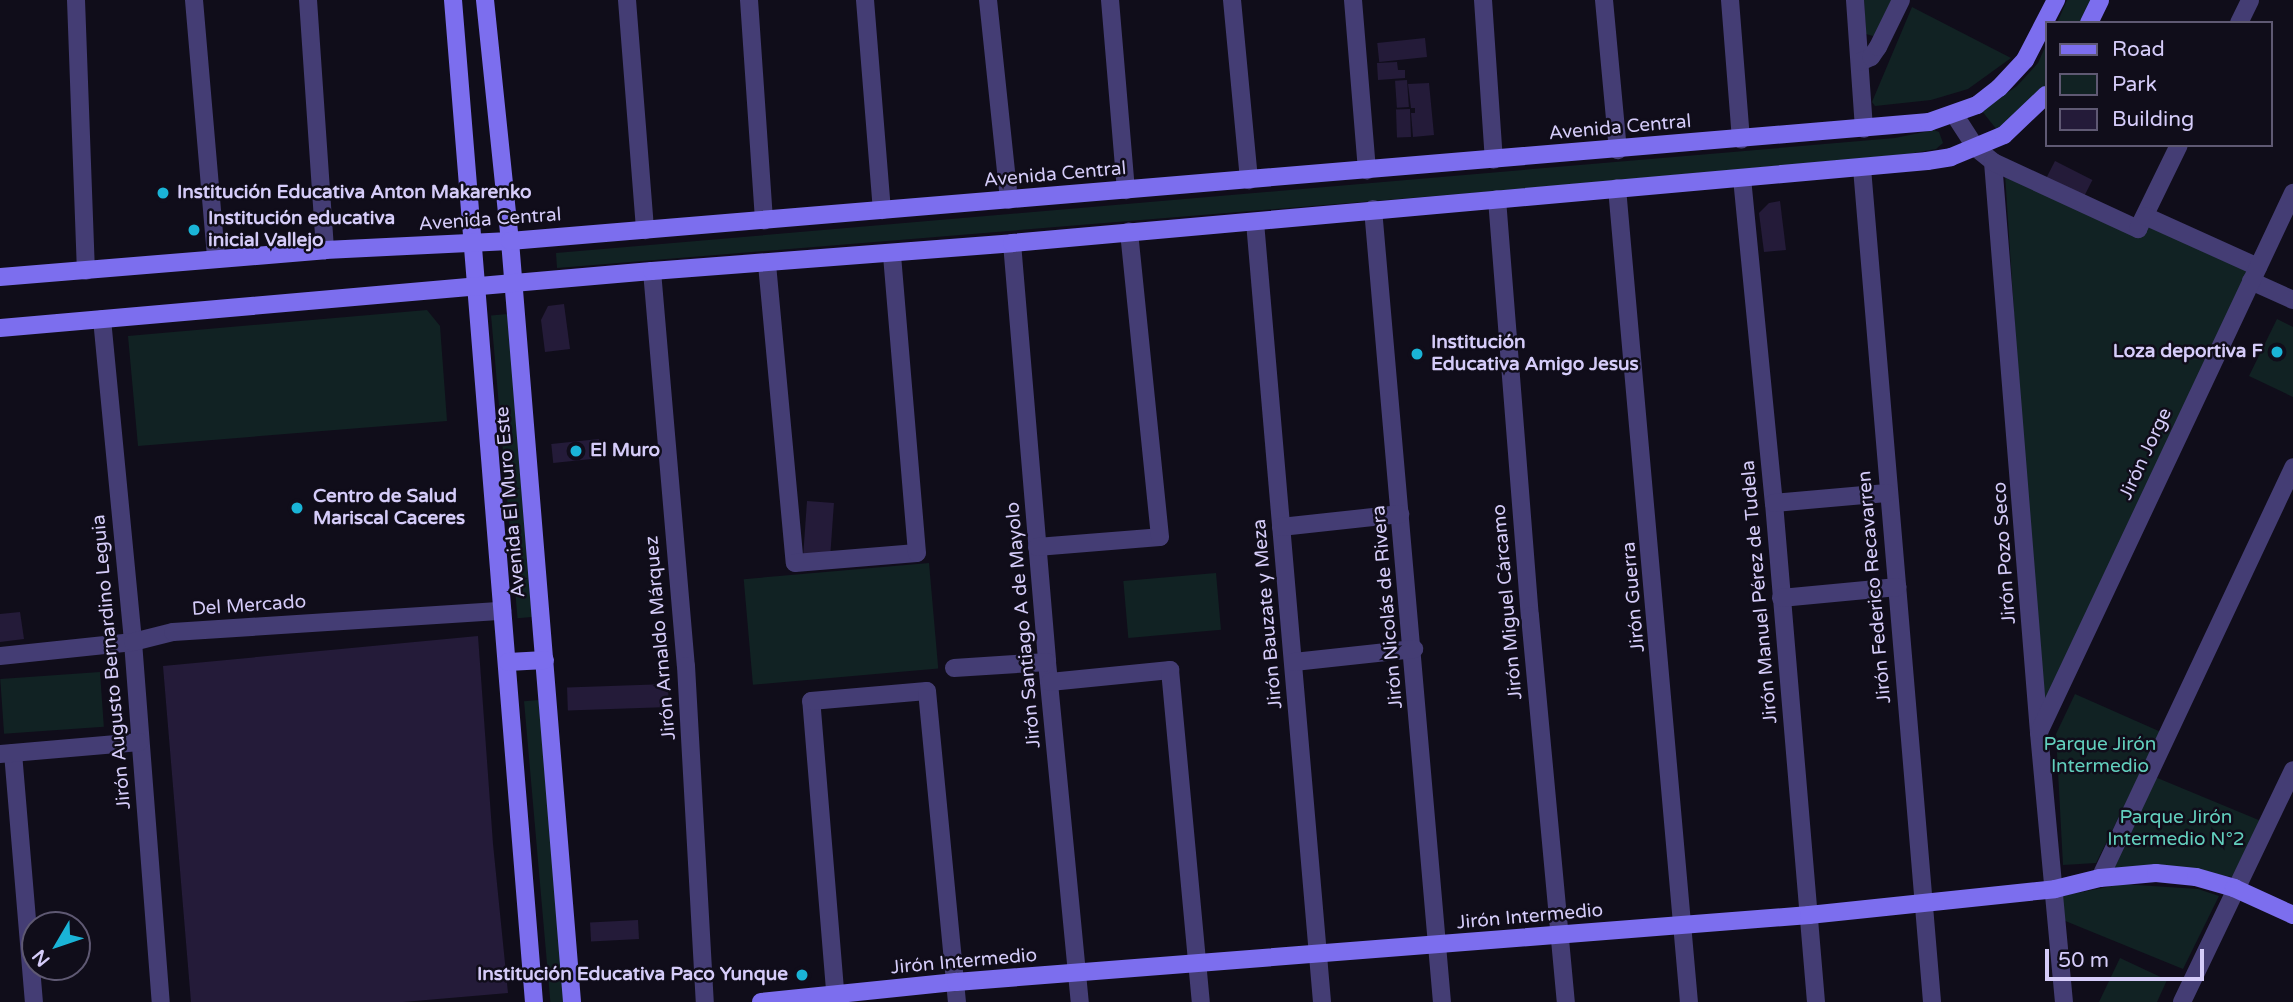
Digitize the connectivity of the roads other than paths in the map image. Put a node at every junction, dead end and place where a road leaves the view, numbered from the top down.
1 (76, 0) edge
2 (194, 0) edge
3 (308, 0) edge
4 (453, 0) edge
5 (485, 0) edge
6 (627, 0) edge
7 (749, 0) edge
8 (865, 0) edge
9 (988, 0) edge
10 (1110, 0) edge
11 (1232, 0) edge
12 (1353, 0) edge
13 (1483, 0) edge
14 (1604, 0) edge
15 (1730, 0) edge
16 (1855, 0) edge
17 (1901, 0) edge
18 (2056, 0) edge
19 (2100, 0) edge
20 (2250, 0) edge
21 (2045, 21) edge
22 (2090, 21) edge
23 (2240, 21) edge
24 (2044, 23) edge
25 (1860, 62) junction
26 (2044, 97) edge
27 (1954, 114) junction
28 (1864, 129) junction
29 (1741, 139) junction
30 (2178, 147) edge
31 (1976, 148) junction
32 (1618, 150) junction
33 (1494, 160) junction
34 (1993, 162) junction
35 (1862, 167) junction
36 (1367, 170) junction
37 (1742, 178) junction
38 (1248, 180) junction
39 (1616, 188) junction
40 (1126, 190) junction
41 (2293, 193) edge
42 (1497, 199) junction
43 (1009, 200) junction
44 (1373, 209) junction
45 (882, 210) junction
46 (764, 220) junction
47 (1255, 222) junction
48 (2142, 222) junction
49 (645, 230) junction
50 (1129, 232) junction
51 (510, 241) junction
52 (1012, 243) junction
53 (474, 244) junction
54 (325, 250) junction
55 (892, 253) junction
56 (216, 259) junction
57 (767, 264) junction
58 (86, 271) junction
59 (652, 271) junction
60 (2255, 274) junction
61 (0, 277) edge
62 (513, 283) junction
63 (477, 286) junction
64 (2293, 300) edge
65 (102, 319) junction
66 (0, 328) edge
67 (2293, 467) edge
68 (1888, 493) junction
69 (1773, 503) junction
70 (1400, 514) junction
71 (1281, 527) junction
72 (1037, 547) junction
73 (1897, 587) junction
74 (1781, 598) junction
75 (502, 611) junction
76 (133, 642) junction
77 (1414, 649) junction
78 (0, 656) edge
79 (545, 660) junction
80 (508, 662) junction
81 (1047, 662) junction
82 (1294, 662) junction
83 (954, 668) dead end
84 (1050, 682) junction
85 (2039, 733) junction
86 (139, 742) junction
87 (6, 754) edge
88 (2293, 771) edge
89 (2100, 878) junction
90 (2234, 888) junction
91 (2055, 889) junction
92 (1923, 904) junction
93 (1810, 915) junction
94 (2293, 915) edge
95 (1684, 925) junction
96 (1560, 936) junction
97 (1437, 945) junction
98 (1319, 954) junction
99 (1198, 965) junction
100 (1078, 974) junction
101 (956, 982) junction
102 (836, 999) edge
103 (34, 1002) edge
104 (161, 1002) edge
105 (534, 1002) edge
106 (572, 1002) edge
107 (705, 1002) edge
108 (761, 1002) edge
109 (957, 1002) edge
110 (1080, 1002) edge
111 (1201, 1002) edge
112 (1322, 1002) edge
113 (1442, 1002) edge
114 (1566, 1002) edge
115 (1689, 1002) edge
116 (1816, 1002) edge
117 (1932, 1002) edge
118 (2064, 1002) edge
119 (2182, 1002) edge

1 - 58 street
2 - 56 street
3 - 54 street
4 - 53 main road, Avenida El Muro Este
5 - 51 main road, Avenida El Muro Este
6 - 49 street
7 - 46 street
8 - 45 street
9 - 43 street
10 - 40 street
11 - 38 street
12 - 36 street
13 - 33 street
14 - 32 street
15 - 29 street
16 - 25 street
17 - 25 street
18 - 21 main road, Avenida Central
19 - 22 main road
20 - 23 street
24 - 27 main road, Avenida Central
25 - 28 street
26 - 31 main road
27 - 28 main road, Avenida Central
27 - 31 street
28 - 29 main road, Avenida Central
29 - 32 main road, Avenida Central
30 - 48 street
31 - 34 street
31 - 35 main road
32 - 33 main road, Avenida Central
33 - 36 main road, Avenida Central
34 - 48 street
34 - 85 street, Jirón Pozo Seco
35 - 37 main road
35 - 68 street, Jirón Federico Recavarren
36 - 38 main road, Avenida Central
37 - 39 main road
37 - 69 street, Jirón Manuel Pérez de Tudela
38 - 40 main road, Avenida Central
39 - 42 main road
39 - 95 street, Jirón Guerra
40 - 43 main road, Avenida Central
41 - 60 street, Jirón Jorge
42 - 44 main road
42 - 96 street, Jirón Miguel Cárcamo
43 - 45 main road, Avenida Central
44 - 47 main road
44 - 70 street, Jirón Nicolás de Rivera
45 - 46 main road, Avenida Central
46 - 49 main road, Avenida Central
47 - 50 main road
47 - 71 street, Jirón Bauzate y Meza
48 - 60 street
49 - 51 main road, Avenida Central
50 - 52 main road
50 - 72 street
51 - 53 main road, Avenida Central
51 - 62 main road, Avenida El Muro Este
52 - 55 main road
52 - 72 street, Jirón Santiago A de Mayolo
53 - 54 main road, Avenida Central
53 - 63 main road, Avenida El Muro Este
54 - 56 main road, Avenida Central
55 - 57 main road
55 - 57 street
56 - 58 main road, Avenida Central
57 - 59 main road
58 - 61 main road, Avenida Central
59 - 62 main road
59 - 107 street, Jirón Arnaldo Márquez
60 - 64 street
60 - 85 street, Jirón Jorge
62 - 63 main road
62 - 79 main road, Avenida El Muro Este
63 - 65 main road
63 - 75 main road, Avenida El Muro Este
65 - 66 main road
65 - 76 street, Jirón Augusto Bernardino Leguia
67 - 89 street
68 - 69 street
68 - 73 street, Jirón Federico Recavarren
69 - 74 street, Jirón Manuel Pérez de Tudela
70 - 71 street
70 - 77 street, Jirón Nicolás de Rivera
71 - 82 street, Jirón Bauzate y Meza
72 - 81 street, Jirón Santiago A de Mayolo
73 - 74 street
73 - 92 street, Jirón Federico Recavarren
74 - 93 street, Jirón Manuel Pérez de Tudela
75 - 76 street, Del Mercado
75 - 80 main road, Avenida El Muro Este
76 - 78 street, Del Mercado
76 - 86 street, Jirón Augusto Bernardino Leguia
77 - 82 street
77 - 97 street, Jirón Nicolás de Rivera
79 - 80 main road
79 - 106 main road, Avenida El Muro Este
80 - 105 main road, Avenida El Muro Este
81 - 83 street
81 - 84 street, Jirón Santiago A de Mayolo
82 - 98 street, Jirón Bauzate y Meza
84 - 99 street
84 - 100 street, Jirón Santiago A de Mayolo
85 - 91 street, Jirón Pozo Seco
86 - 87 street
86 - 104 street, Jirón Augusto Bernardino Leguia
87 - 103 street
88 - 90 street
89 - 90 main road, Jirón Intermedio
89 - 91 main road, Jirón Intermedio
90 - 94 main road, Jirón Intermedio
90 - 119 street
91 - 92 main road, Jirón Intermedio
91 - 118 street, Jirón Pozo Seco
92 - 93 main road, Jirón Intermedio
92 - 117 street, Jirón Federico Recavarren
93 - 95 main road, Jirón Intermedio
93 - 116 street, Jirón Manuel Pérez de Tudela
95 - 96 main road, Jirón Intermedio
95 - 115 street, Jirón Guerra
96 - 97 main road, Jirón Intermedio
96 - 114 street, Jirón Miguel Cárcamo
97 - 98 main road, Jirón Intermedio
97 - 113 street, Jirón Nicolás de Rivera
98 - 99 main road, Jirón Intermedio
98 - 112 street, Jirón Bauzate y Meza
99 - 100 main road, Jirón Intermedio
99 - 111 street
100 - 101 main road, Jirón Intermedio
100 - 110 street, Jirón Santiago A de Mayolo
101 - 102 main road, Jirón Intermedio
101 - 102 street
101 - 109 street
102 - 108 main road, Jirón Intermedio

